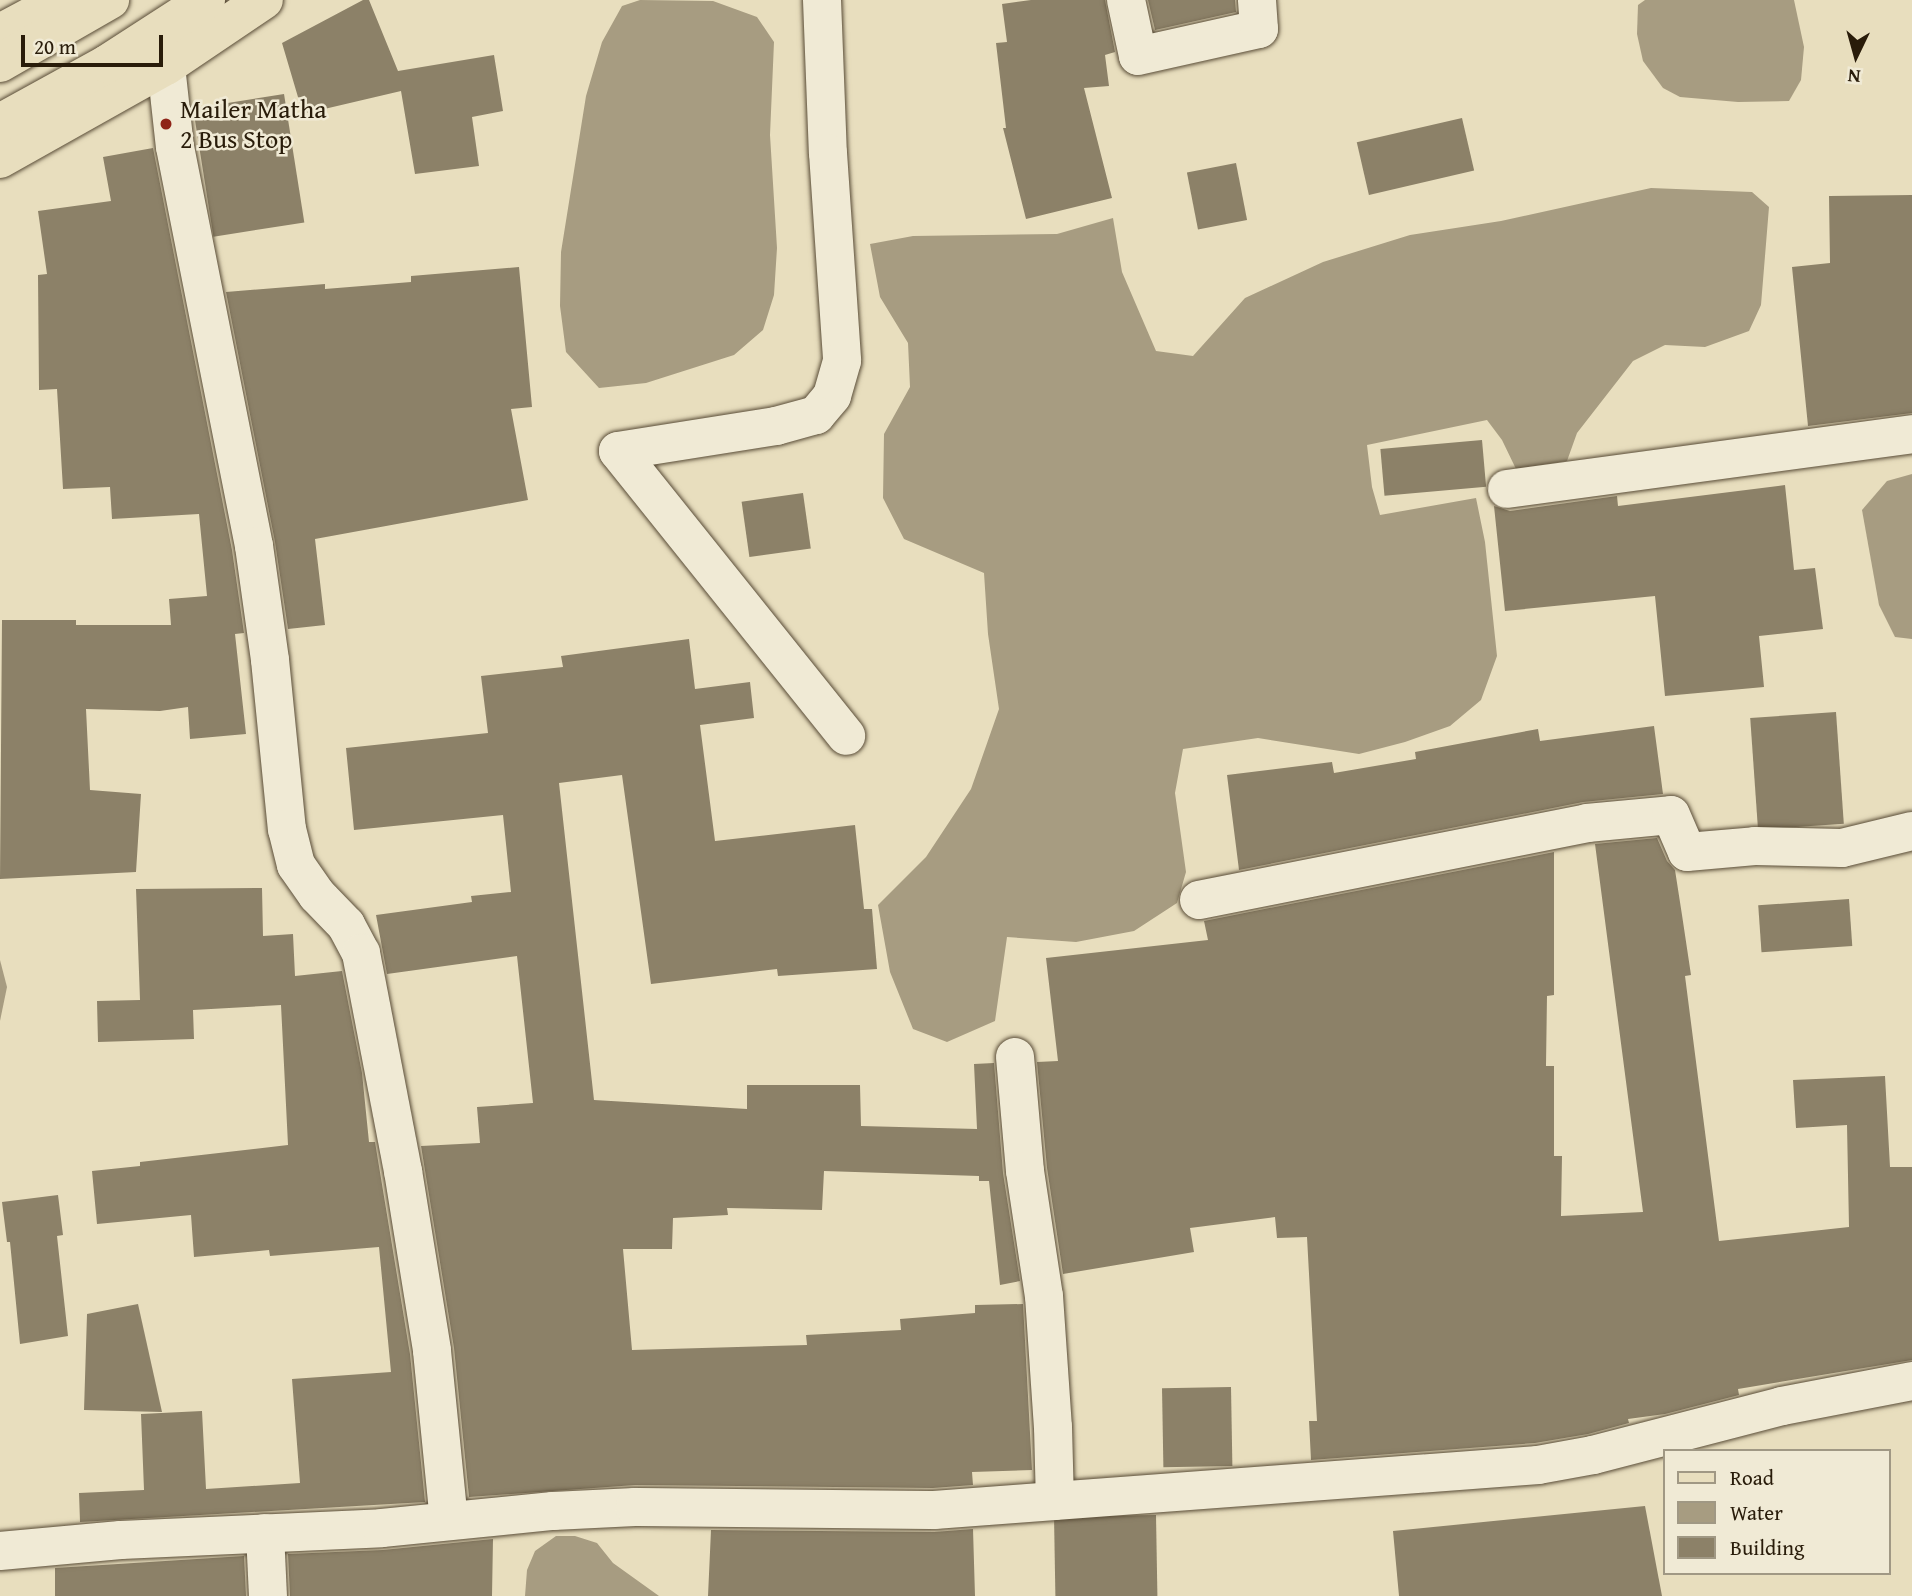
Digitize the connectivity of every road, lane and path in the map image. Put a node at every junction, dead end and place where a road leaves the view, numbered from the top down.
1 (62, 0) edge
2 (110, 0) edge
3 (206, 0) edge
4 (264, 0) edge
5 (822, 0) edge
6 (1126, 0) edge
7 (1257, 0) edge
8 (14, 18) edge
9 (0, 63) edge
10 (166, 66) junction
11 (0, 123) edge
12 (0, 159) edge
13 (1912, 434) edge
14 (1507, 489) dead end
15 (846, 736) dead end
16 (1912, 831) edge
17 (1199, 900) dead end
18 (1015, 1057) dead end
19 (1912, 1381) edge
20 (1055, 1501) junction
21 (449, 1520) junction
22 (265, 1533) junction
23 (0, 1552) edge
24 (268, 1596) edge

1 - 8 main road
2 - 9 main road
3 - 11 main road
4 - 10 main road
5 - 15 street
6 - 7 street
10 - 12 main road
10 - 21 street
13 - 14 street
16 - 17 street
18 - 20 street
19 - 20 street
20 - 21 street
21 - 22 street
22 - 23 street
22 - 24 street

